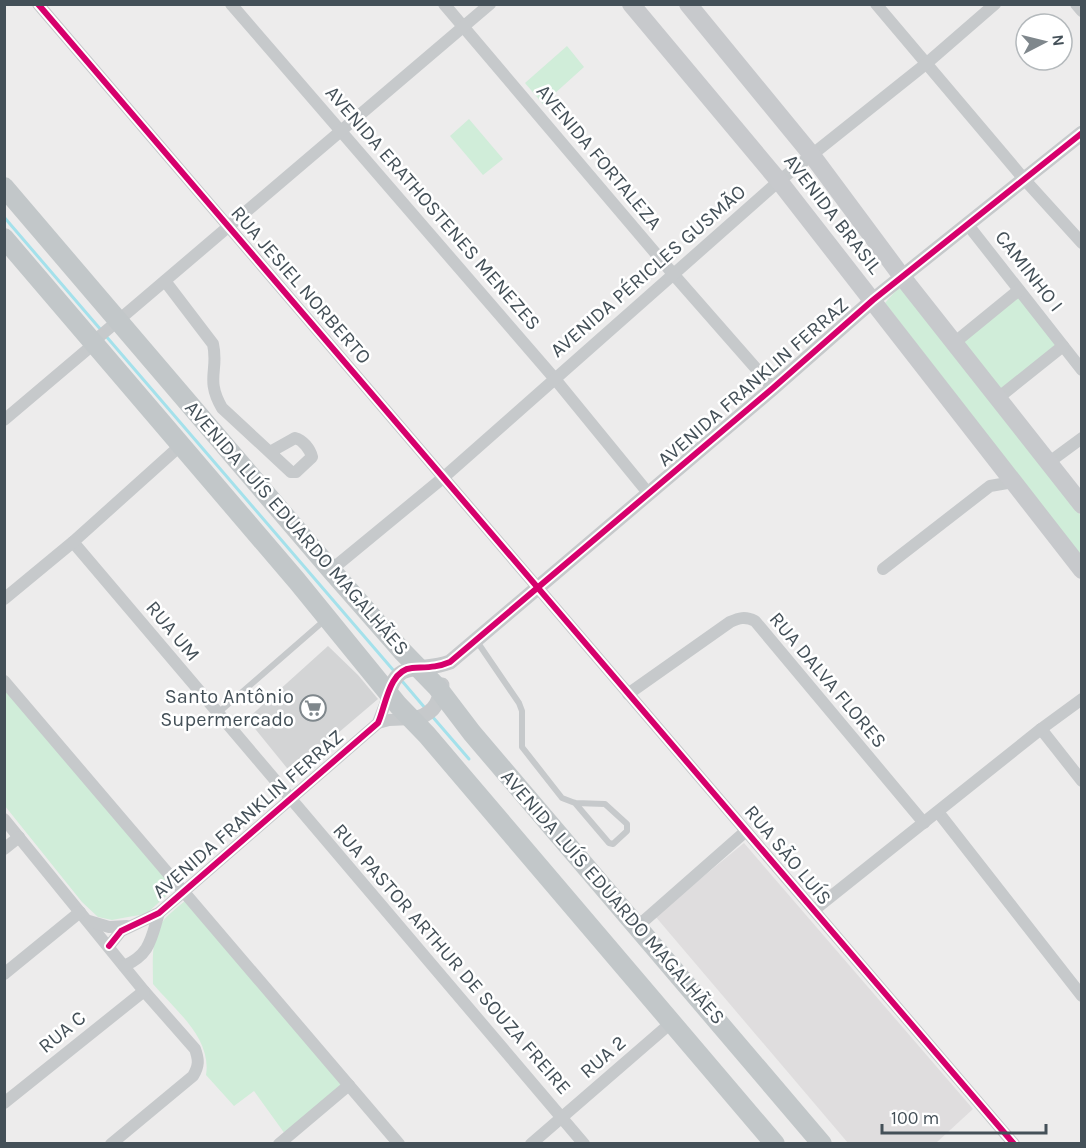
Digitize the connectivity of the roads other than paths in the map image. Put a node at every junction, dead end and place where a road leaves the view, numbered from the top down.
1 (38, 4) edge
2 (231, 4) edge
3 (444, 4) edge
4 (490, 4) edge
5 (631, 4) edge
6 (687, 4) edge
7 (876, 4) edge
8 (995, 4) edge
9 (1076, 4) edge
10 (1082, 11) edge
11 (463, 28) junction
12 (927, 63) junction
13 (340, 132) junction
14 (1082, 133) edge
15 (811, 154) junction
16 (1024, 179) junction
17 (779, 181) junction
18 (4, 187) edge
19 (968, 225) junction
20 (228, 226) junction
21 (4, 238) edge
22 (1081, 243) edge
23 (674, 275) junction
24 (903, 278) junction
25 (165, 281) junction
26 (1019, 291) junction
27 (873, 300) junction
28 (116, 323) junction
29 (98, 339) junction
30 (954, 343) junction
31 (1063, 346) junction
32 (1082, 370) edge
33 (555, 379) junction
34 (773, 388) junction
35 (999, 398) junction
36 (4, 420) edge
37 (1082, 438) edge
38 (182, 445) junction
39 (270, 452) dead end
40 (997, 460) junction
41 (1048, 463) junction
42 (444, 477) junction
43 (1013, 482) junction
44 (990, 486) junction
45 (649, 494) junction
46 (1082, 505) edge
47 (73, 542) junction
48 (883, 569) dead end
49 (331, 570) junction
50 (1082, 570) edge
51 (539, 587) junction
52 (4, 599) edge
53 (328, 618) junction
54 (476, 640) junction
55 (450, 662) junction
56 (413, 668) junction
57 (4, 681) edge
58 (390, 688) junction
59 (628, 694) junction
60 (440, 697) junction
61 (1082, 699) edge
62 (218, 713) junction
63 (415, 719) junction
64 (378, 723) junction
65 (1041, 729) junction
66 (1082, 781) edge
67 (291, 800) junction
68 (575, 803) junction
69 (938, 812) junction
70 (4, 819) edge
71 (924, 823) junction
72 (746, 831) junction
73 (19, 837) junction
74 (4, 849) edge
75 (183, 892) junction
76 (814, 910) junction
77 (159, 913) junction
78 (84, 916) junction
79 (132, 926) junction
80 (639, 926) junction
81 (109, 946) junction
82 (144, 954) junction
83 (124, 966) junction
84 (4, 974) edge
85 (143, 989) junction
86 (1082, 996) edge
87 (672, 1022) junction
88 (349, 1084) junction
89 (4, 1103) edge
90 (562, 1118) junction
91 (111, 1143) edge
92 (279, 1143) edge
93 (399, 1143) edge
94 (531, 1143) edge
95 (584, 1143) edge
96 (775, 1143) edge
97 (822, 1143) edge
98 (1014, 1143) edge

1 - 20 street, RUA JESIEL NORBERTO
2 - 13 street, AVENIDA ERATHOSTENES MENEZES
3 - 11 street, AVENIDA FORTALEZA
4 - 11 street
5 - 17 main road, AVENIDA BRASIL
6 - 15 main road, AVENIDA BRASIL
7 - 12 street
8 - 12 street, AVENIDA PÉRICLES GUSMÃO
9 - 10 street
11 - 13 street
11 - 23 street, AVENIDA FORTALEZA
12 - 15 street, AVENIDA PÉRICLES GUSMÃO
12 - 16 street
13 - 20 street
13 - 33 street, AVENIDA ERATHOSTENES MENEZES
14 - 16 street, AVENIDA FRANKLIN FERRAZ
15 - 17 street, AVENIDA PÉRICLES GUSMÃO
15 - 24 main road, AVENIDA BRASIL
16 - 19 street, AVENIDA FRANKLIN FERRAZ
16 - 22 street
17 - 23 street, AVENIDA PÉRICLES GUSMÃO
17 - 27 main road, AVENIDA BRASIL
18 - 28 main road, AVENIDA LUÍS EDUARDO MAGALHÃES
19 - 24 street, AVENIDA FRANKLIN FERRAZ
19 - 26 street, CAMINHO I
20 - 25 street
20 - 42 street, RUA JESIEL NORBERTO
21 - 29 main road, AVENIDA LUÍS EDUARDO MAGALHÃES
23 - 33 street, AVENIDA PÉRICLES GUSMÃO
23 - 34 street, AVENIDA FORTALEZA
24 - 27 street, AVENIDA FRANKLIN FERRAZ
24 - 30 main road, AVENIDA BRASIL
25 - 28 street
25 - 39 street
26 - 30 street
26 - 31 street, CAMINHO I
27 - 34 street, AVENIDA FRANKLIN FERRAZ
27 - 40 main road, AVENIDA BRASIL
28 - 29 street
28 - 49 main road, AVENIDA LUÍS EDUARDO MAGALHÃES
29 - 36 street
29 - 38 main road, AVENIDA LUÍS EDUARDO MAGALHÃES
30 - 35 main road, AVENIDA BRASIL
31 - 32 street, CAMINHO I
31 - 35 street
33 - 42 street, AVENIDA PÉRICLES GUSMÃO
33 - 45 street, AVENIDA ERATHOSTENES MENEZES
34 - 45 street, AVENIDA FRANKLIN FERRAZ
35 - 41 main road, AVENIDA BRASIL
37 - 41 street
38 - 47 street
38 - 53 main road, AVENIDA LUÍS EDUARDO MAGALHÃES
40 - 43 main road, AVENIDA BRASIL
40 - 44 street
41 - 46 main road, AVENIDA BRASIL
42 - 49 street, AVENIDA PÉRICLES GUSMÃO
42 - 51 street, RUA JESIEL NORBERTO
43 - 44 street
43 - 50 main road, AVENIDA BRASIL
44 - 48 street
45 - 51 street, AVENIDA FRANKLIN FERRAZ
47 - 52 street
47 - 62 street, RUA UM
49 - 56 main road, AVENIDA LUÍS EDUARDO MAGALHÃES
51 - 54 street, AVENIDA FRANKLIN FERRAZ
51 - 59 street, RUA SÃO LUÍS
53 - 58 main road, AVENIDA LUÍS EDUARDO MAGALHÃES
53 - 62 lane
54 - 55 street, AVENIDA FRANKLIN FERRAZ
54 - 68 lane
55 - 56 street
55 - 60 street
56 - 58 street
56 - 60 main road, AVENIDA LUÍS EDUARDO MAGALHÃES
57 - 75 street
58 - 63 main road, AVENIDA LUÍS EDUARDO MAGALHÃES
58 - 64 street
59 - 71 street, RUA DALVA FLORES
59 - 72 street, RUA SÃO LUÍS
60 - 63 street
60 - 80 main road, AVENIDA LUÍS EDUARDO MAGALHÃES
61 - 65 street
62 - 67 street, RUA UM
63 - 64 street
63 - 87 main road, AVENIDA LUÍS EDUARDO MAGALHÃES
64 - 67 street, AVENIDA FRANKLIN FERRAZ
65 - 66 street
65 - 69 street
67 - 75 street, AVENIDA FRANKLIN FERRAZ
67 - 90 street, RUA PASTOR ARTHUR DE SOUZA FREIRE
68 - 68 lane
69 - 71 street
69 - 86 street
70 - 73 street
71 - 76 street
72 - 76 street, RUA SÃO LUÍS
72 - 80 street
73 - 74 street
73 - 78 street
75 - 77 street, AVENIDA FRANKLIN FERRAZ
75 - 88 street
76 - 98 street, RUA SÃO LUÍS
77 - 79 street, AVENIDA FRANKLIN FERRAZ
77 - 82 street, AVENIDA FRANKLIN FERRAZ
78 - 79 street
78 - 81 street
78 - 84 street
79 - 81 street, AVENIDA FRANKLIN FERRAZ
80 - 97 main road, AVENIDA LUÍS EDUARDO MAGALHÃES
81 - 83 street
82 - 83 street
82 - 85 street, AVENIDA FRANKLIN FERRAZ
83 - 85 street
85 - 89 street, RUA C
85 - 91 street
87 - 90 street, RUA 2
87 - 96 main road, AVENIDA LUÍS EDUARDO MAGALHÃES
88 - 92 street
88 - 93 street
90 - 94 street, RUA 2
90 - 95 street, RUA PASTOR ARTHUR DE SOUZA FREIRE

